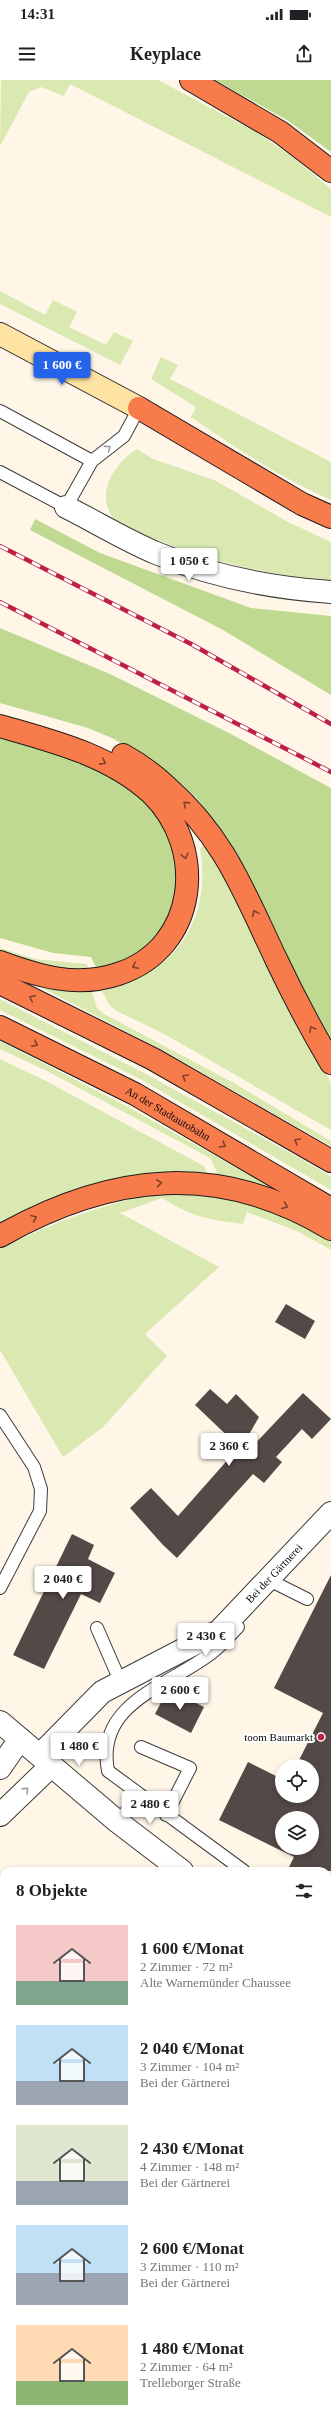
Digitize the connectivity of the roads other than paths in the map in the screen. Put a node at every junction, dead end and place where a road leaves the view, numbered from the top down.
1 (191, 80) edge
2 (331, 171) edge
3 (0, 334) edge
4 (139, 408) junction
5 (0, 411) edge
6 (92, 460) junction
7 (0, 472) edge
8 (66, 507) junction
9 (331, 516) edge
10 (331, 592) edge
11 (0, 712) edge
12 (0, 726) edge
13 (0, 962) edge
14 (0, 983) edge
15 (0, 1027) edge
16 (331, 1063) edge
17 (331, 1161) edge
18 (331, 1209) edge
19 (331, 1229) edge
20 (0, 1236) edge
21 (0, 1415) edge
22 (331, 1513) edge
23 (331, 1527) edge
24 (277, 1584) junction
25 (0, 1588) edge
26 (307, 1599) dead end
27 (97, 1628) dead end
28 (120, 1683) junction
29 (0, 1722) edge
30 (20, 1739) junction
31 (141, 1746) dead end
32 (46, 1760) junction
33 (0, 1768) edge
34 (139, 1795) junction
35 (0, 1815) edge
36 (166, 1815) junction
37 (118, 1822) junction
38 (177, 1867) edge
39 (238, 1867) edge

1 - 2 highway
3 - 4 street
6 -> 4 lane
4 - 9 highway
5 - 6 lane
6 - 8 lane
7 - 8 lane
8 - 10 street
16 -> 11 highway
12 -> 13 highway
17 -> 14 highway
15 -> 18 highway, An der Stadtautobahn
20 -> 19 highway
21 - 25 lane
22 - 28 street, Bei der Gärtnerei
23 - 24 lane
24 - 26 lane
24 - 34 lane
27 - 28 lane
28 - 32 street, Bei der Gärtnerei
29 - 30 street
30 - 32 street
30 - 33 street
31 - 36 lane
35 -> 32 street, Bei der Gärtnerei
32 - 37 street
34 - 36 lane
34 - 37 lane
36 - 39 lane
37 - 38 street

